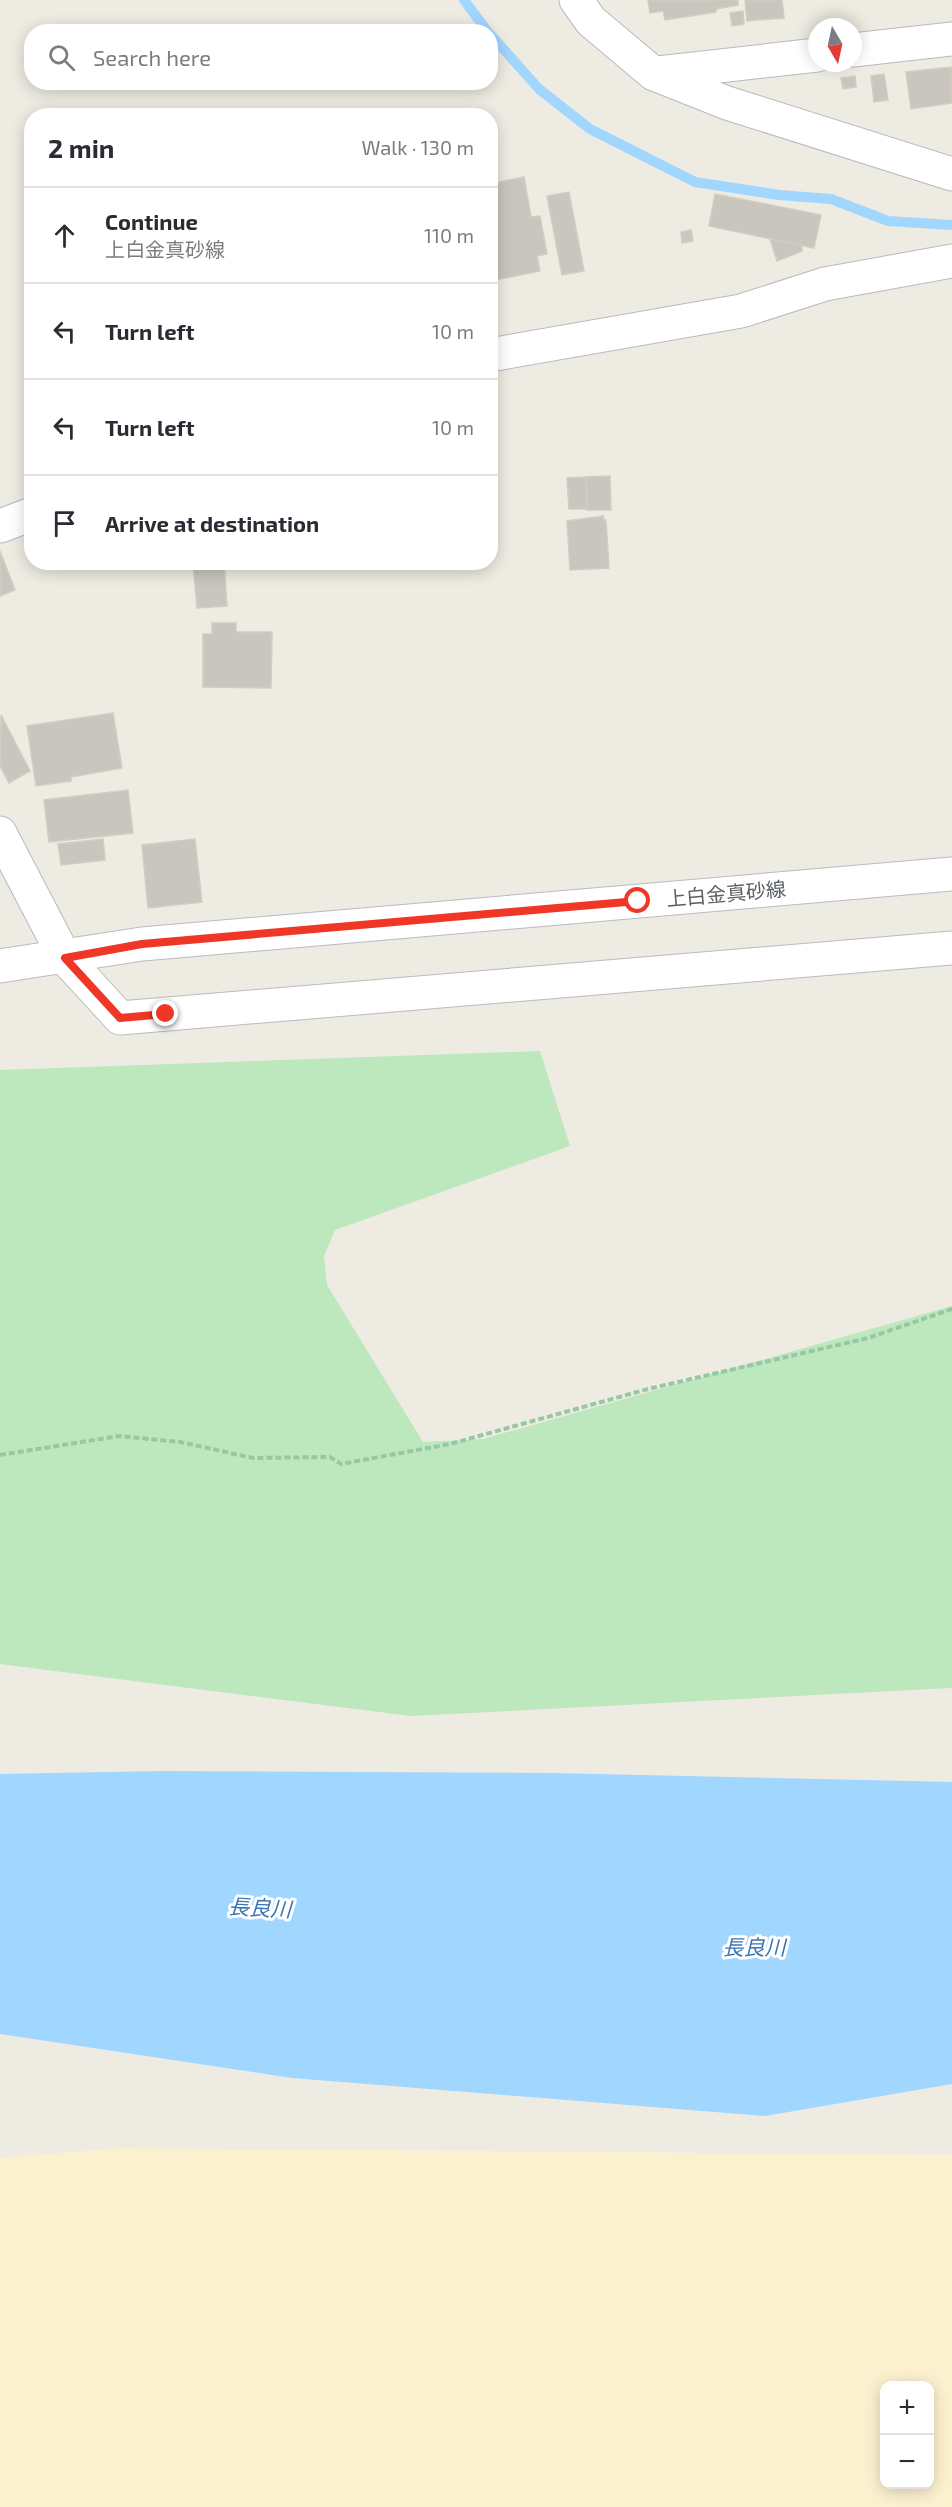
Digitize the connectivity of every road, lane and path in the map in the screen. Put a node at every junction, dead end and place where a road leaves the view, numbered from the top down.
1 (576, 0) edge
2 (952, 39) edge
3 (862, 49) edge
4 (808, 56) edge
5 (654, 74) junction
6 (952, 174) edge
7 (952, 261) edge
8 (498, 355) edge
9 (24, 517) edge
10 (0, 526) edge
11 (0, 833) edge
12 (952, 874) edge
13 (952, 948) edge
14 (65, 958) junction
15 (0, 966) edge
16 (952, 1310) edge
17 (0, 1455) edge

1 - 5 street
2 - 3 street
4 - 5 street
5 - 6 street
7 - 8 street
9 - 10 street
11 - 14 street
12 - 14 street, 上白金真砂線
13 - 14 street
14 - 15 street, 上白金真砂線
16 - 17 path

